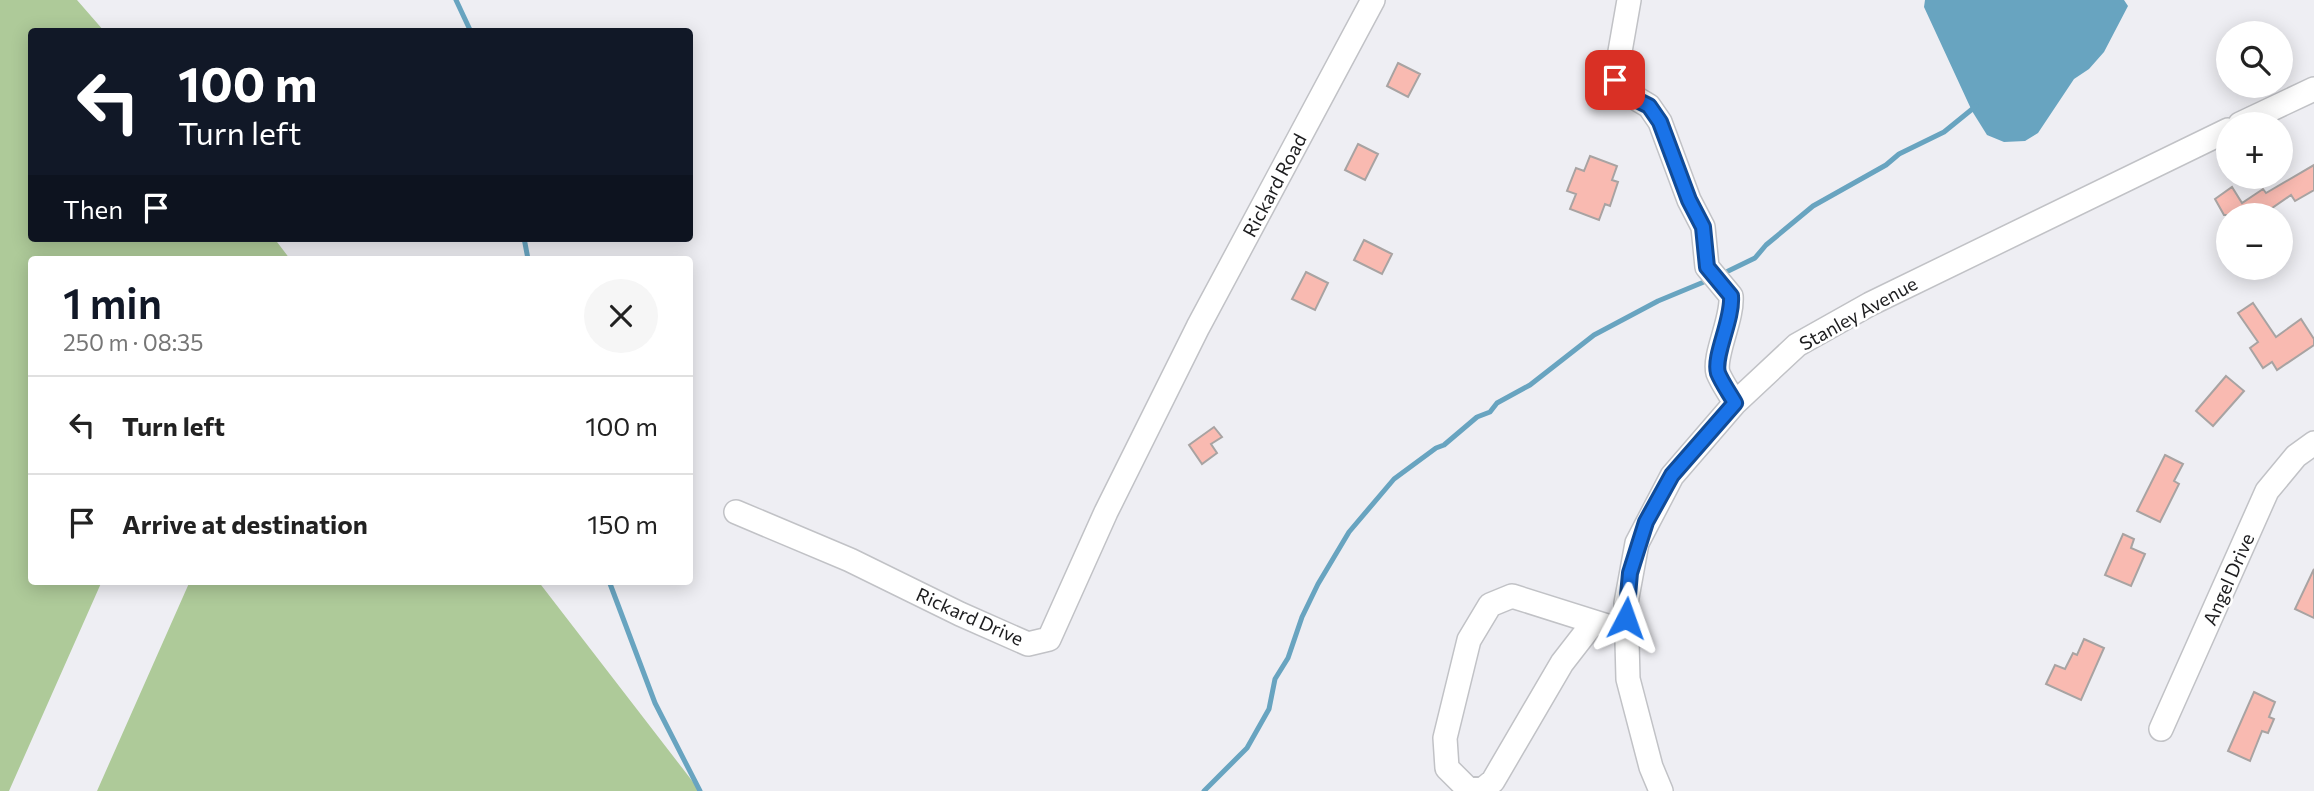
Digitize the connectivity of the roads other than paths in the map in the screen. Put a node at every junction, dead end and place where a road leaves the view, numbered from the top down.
1 (1373, 0) edge
2 (1629, 0) edge
3 (2314, 89) edge
4 (2265, 112) edge
5 (2216, 136) edge
6 (1177, 372) joint
7 (1735, 403) junction
8 (2314, 443) edge
9 (736, 512) dead end
10 (1593, 623) junction
11 (1626, 632) junction
12 (2161, 729) dead end
13 (1661, 791) edge

1 - 6 street, Rickard Road
2 - 7 street
3 - 4 street
5 - 7 street, Stanley Avenue
6 - 9 street, Rickard Drive
7 - 11 street, Stanley Avenue
8 - 12 street, Angel Drive
10 - 10 street
10 - 11 street
11 - 13 street, Stanley Avenue

